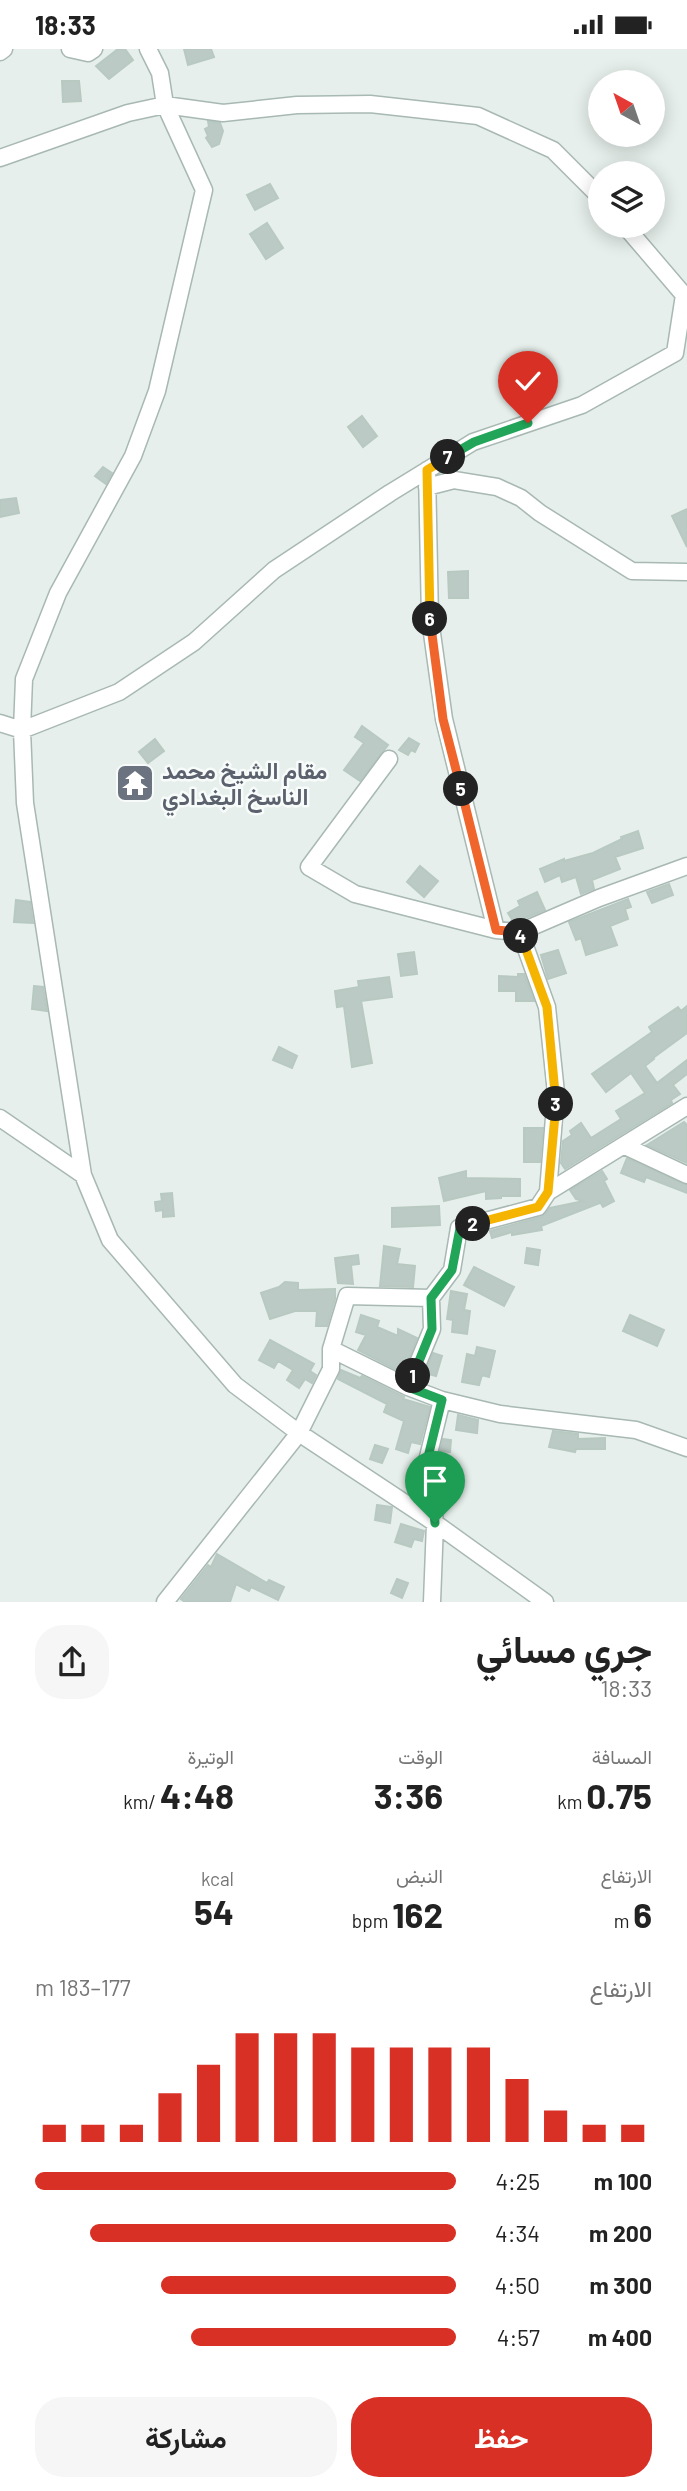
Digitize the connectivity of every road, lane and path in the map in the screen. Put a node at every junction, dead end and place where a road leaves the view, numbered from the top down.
1 (4, 49) edge
2 (70, 49) edge
3 (94, 49) edge
4 (148, 49) edge
5 (0, 52) edge
6 (164, 105) junction
7 (0, 158) edge
8 (588, 185) edge
9 (635, 238) edge
10 (683, 329) edge
11 (427, 479) junction
12 (687, 572) edge
13 (0, 723) edge
14 (22, 730) junction
15 (389, 759) dead end
16 (687, 866) edge
17 (496, 930) junction
18 (520, 932) junction
19 (687, 1106) edge
20 (0, 1118) edge
21 (625, 1146) junction
22 (83, 1175) junction
23 (687, 1175) edge
24 (548, 1192) junction
25 (431, 1298) junction
26 (331, 1349) junction
27 (408, 1387) junction
28 (442, 1400) junction
29 (299, 1433) junction
30 (687, 1448) edge
31 (435, 1523) junction
32 (164, 1602) edge
33 (432, 1602) edge
34 (544, 1602) edge

1 - 5 street
2 - 3 street
4 - 6 street
6 - 7 street
6 - 8 street
6 - 14 street
9 - 10 street
10 - 11 street
11 - 12 street
11 - 14 street
11 - 17 street
13 - 14 street
14 - 22 street
15 - 17 street
16 - 18 street
17 - 18 street
18 - 24 street
19 - 21 street
20 - 22 street
21 - 23 street
21 - 24 street
22 - 29 street
24 - 25 street
25 - 26 street
25 - 27 street
26 - 27 street
26 - 29 street
27 - 28 street
28 - 30 street
28 - 31 street
29 - 31 street
29 - 32 street
31 - 33 street
31 - 34 street

